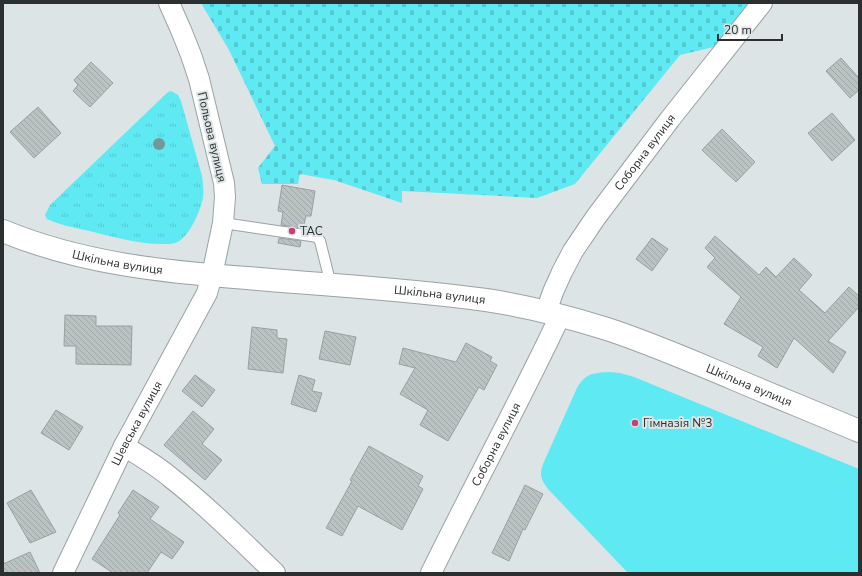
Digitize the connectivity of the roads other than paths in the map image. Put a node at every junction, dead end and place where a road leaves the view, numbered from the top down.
1 (169, 3) edge
2 (762, 3) edge
3 (223, 223) junction
4 (3, 231) edge
5 (212, 275) junction
6 (331, 285) junction
7 (553, 314) junction
8 (859, 431) edge
9 (124, 446) junction
10 (63, 573) edge
11 (275, 573) edge
12 (430, 573) edge

1 - 3 street, Польова вулиця
2 - 7 street, Соборна вулиця
3 - 5 street, Польова вулиця
3 - 6 lane
4 - 5 main road, Шкільна вулиця
5 - 6 main road, Шкільна вулиця
5 - 9 street, Шевська вулиця
6 - 7 main road, Шкільна вулиця
7 - 8 main road, Шкільна вулиця
7 - 12 street, Соборна вулиця
9 - 10 street, Шевська вулиця
9 - 11 street

